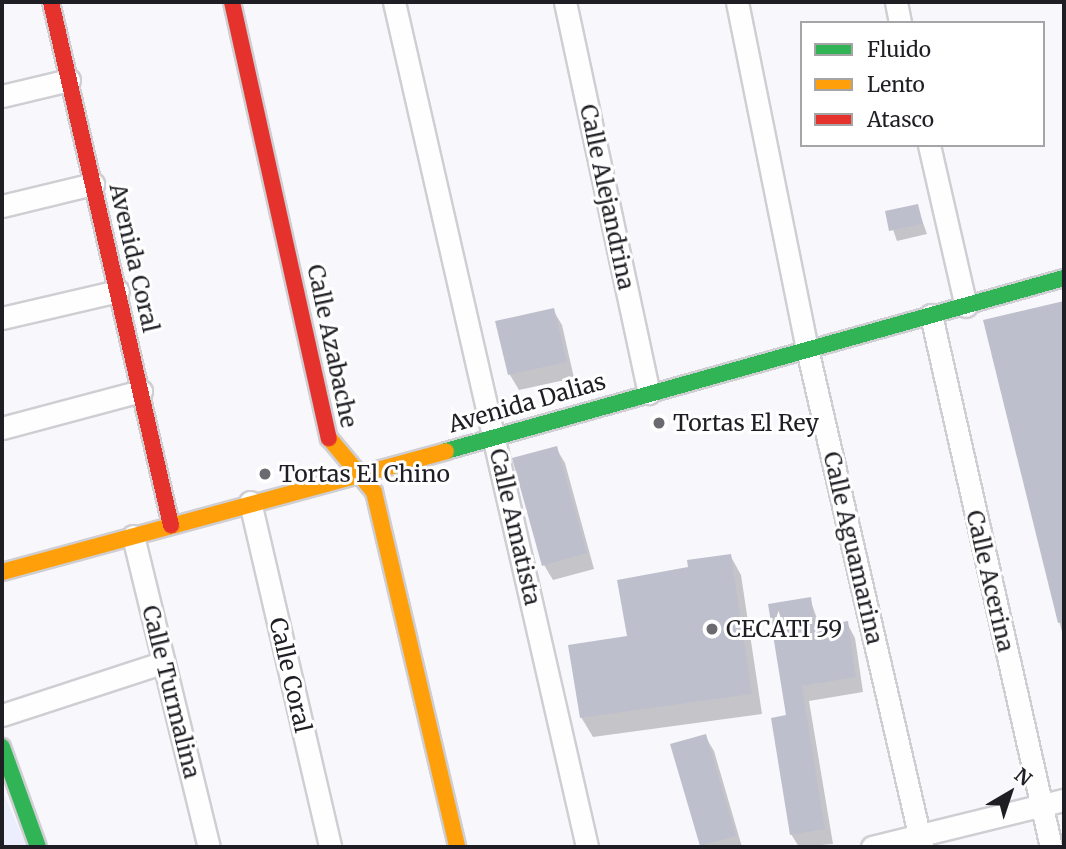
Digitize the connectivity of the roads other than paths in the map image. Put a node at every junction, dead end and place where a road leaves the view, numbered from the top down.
1 (51, 2) edge
2 (232, 2) edge
3 (394, 2) edge
4 (565, 2) edge
5 (737, 2) edge
6 (896, 2) edge
7 (901, 21) edge
8 (69, 80) junction
9 (2, 96) edge
10 (929, 147) edge
11 (93, 184) junction
12 (2, 206) edge
13 (1064, 278) edge
14 (118, 291) junction
15 (967, 306) junction
16 (931, 315) junction
17 (2, 317) edge
18 (808, 353) junction
19 (141, 391) junction
20 (649, 393) junction
21 (2, 428) edge
22 (493, 436) junction
23 (358, 474) junction
24 (250, 502) junction
25 (172, 525) junction
26 (133, 536) junction
27 (2, 572) edge
28 (164, 662) junction
29 (2, 715) edge
30 (2, 747) edge
31 (1064, 800) edge
32 (1040, 806) junction
33 (920, 841) edge
34 (38, 847) edge
35 (209, 847) edge
36 (330, 847) edge
37 (457, 847) edge
38 (587, 847) edge
39 (872, 847) edge
40 (1051, 847) edge

1 - 8 street, Avenida Coral
2 - 23 street, Calle Azabache
3 - 22 street, Calle Amatista
4 - 20 street, Calle Alejandrina
5 - 18 street, Calle Aguamarina
6 - 7 street
8 - 9 street
8 - 11 street, Avenida Coral
10 - 15 street
11 - 12 street
11 - 14 street, Avenida Coral
13 - 15 street, Avenida Dalias
14 - 17 street
14 - 19 street, Avenida Coral
15 - 16 street, Avenida Dalias
16 - 18 street, Avenida Dalias
16 - 32 street, Calle Acerina
18 - 20 street, Avenida Dalias
18 - 33 street, Calle Aguamarina
19 - 21 street
19 - 25 street, Avenida Coral
20 - 22 street, Avenida Dalias
22 - 23 street, Avenida Dalias
22 - 38 street, Calle Amatista
23 - 24 street, Avenida Dalias
23 - 37 street, Calle Azabache
24 - 25 street, Avenida Dalias
24 - 36 street, Calle Coral
25 - 26 street, Avenida Dalias
26 - 27 street, Avenida Dalias
26 - 28 street, Calle Turmalina
28 - 29 street
28 - 35 street, Calle Turmalina
30 - 34 street
31 - 32 street
32 - 33 street
32 - 40 street, Calle Acerina
33 - 39 street

